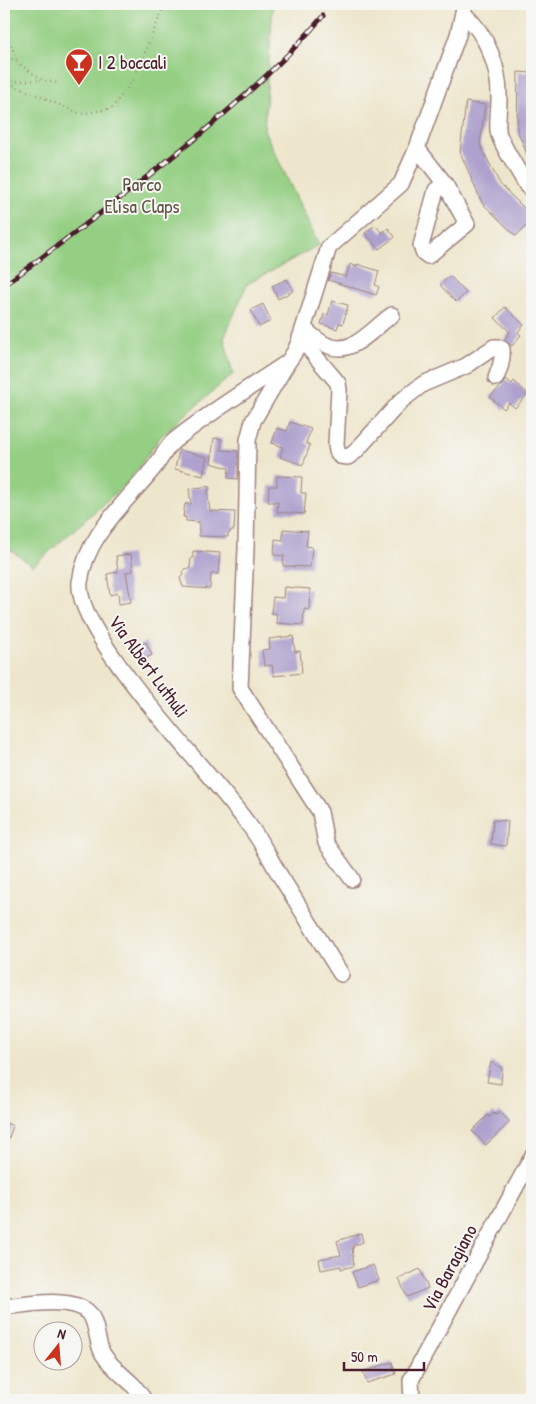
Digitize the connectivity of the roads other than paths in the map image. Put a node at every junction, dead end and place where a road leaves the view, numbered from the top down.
1 (464, 8) edge
2 (417, 148) junction
3 (445, 184) dead end
4 (532, 190) edge
5 (392, 315) dead end
6 (302, 333) junction
7 (288, 362) junction
8 (496, 378) dead end
9 (352, 880) dead end
10 (340, 974) dead end
11 (532, 1157) edge
12 (4, 1307) edge
13 (144, 1400) edge
14 (412, 1400) edge

1 - 2 street, Via Albert Luthuli
1 - 4 street
2 - 3 street
2 - 6 street, Via Albert Luthuli
5 - 6 street
6 - 7 street, Via Albert Luthuli
6 - 8 street
7 - 9 street, Via Albert Luthuli
7 - 10 street, Via Albert Luthuli
11 - 14 street, Via Baragiano
12 - 13 street

